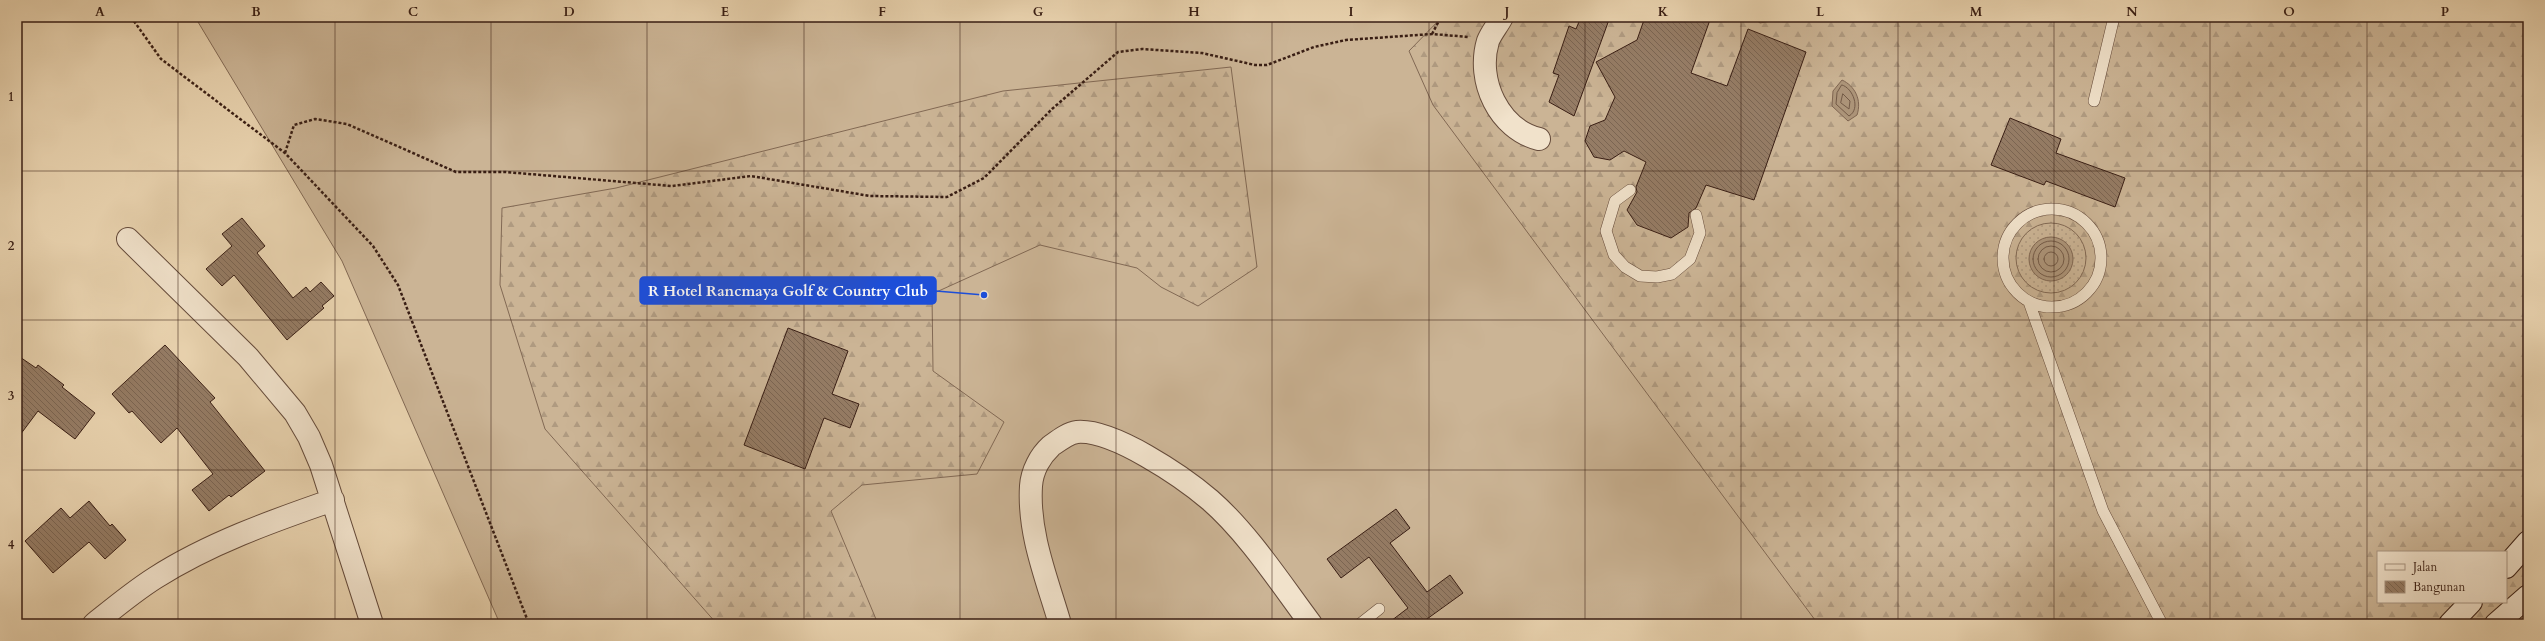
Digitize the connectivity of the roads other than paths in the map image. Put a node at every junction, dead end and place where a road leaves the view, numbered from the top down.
1 (1502, 17) edge
2 (2114, 17) edge
3 (2094, 101) dead end
4 (1539, 139) dead end
5 (1630, 190) dead end
6 (1696, 215) dead end
7 (128, 239) dead end
8 (2029, 302) junction
9 (332, 500) junction
10 (2528, 542) edge
11 (2507, 566) edge
12 (2528, 596) edge
13 (2471, 603) edge
14 (1379, 609) dead end
15 (94, 624) edge
16 (372, 624) edge
17 (1060, 624) edge
18 (1311, 624) edge
19 (1360, 624) edge
20 (2162, 624) edge
21 (2450, 624) edge
22 (2496, 624) edge

1 - 4 street
2 - 3 lane
5 - 6 lane
7 - 9 street
8 - 8 lane
8 - 20 lane
9 - 15 street
9 - 16 street
10 - 11 street
12 - 22 street
13 - 21 street
14 - 19 lane
17 - 18 street

